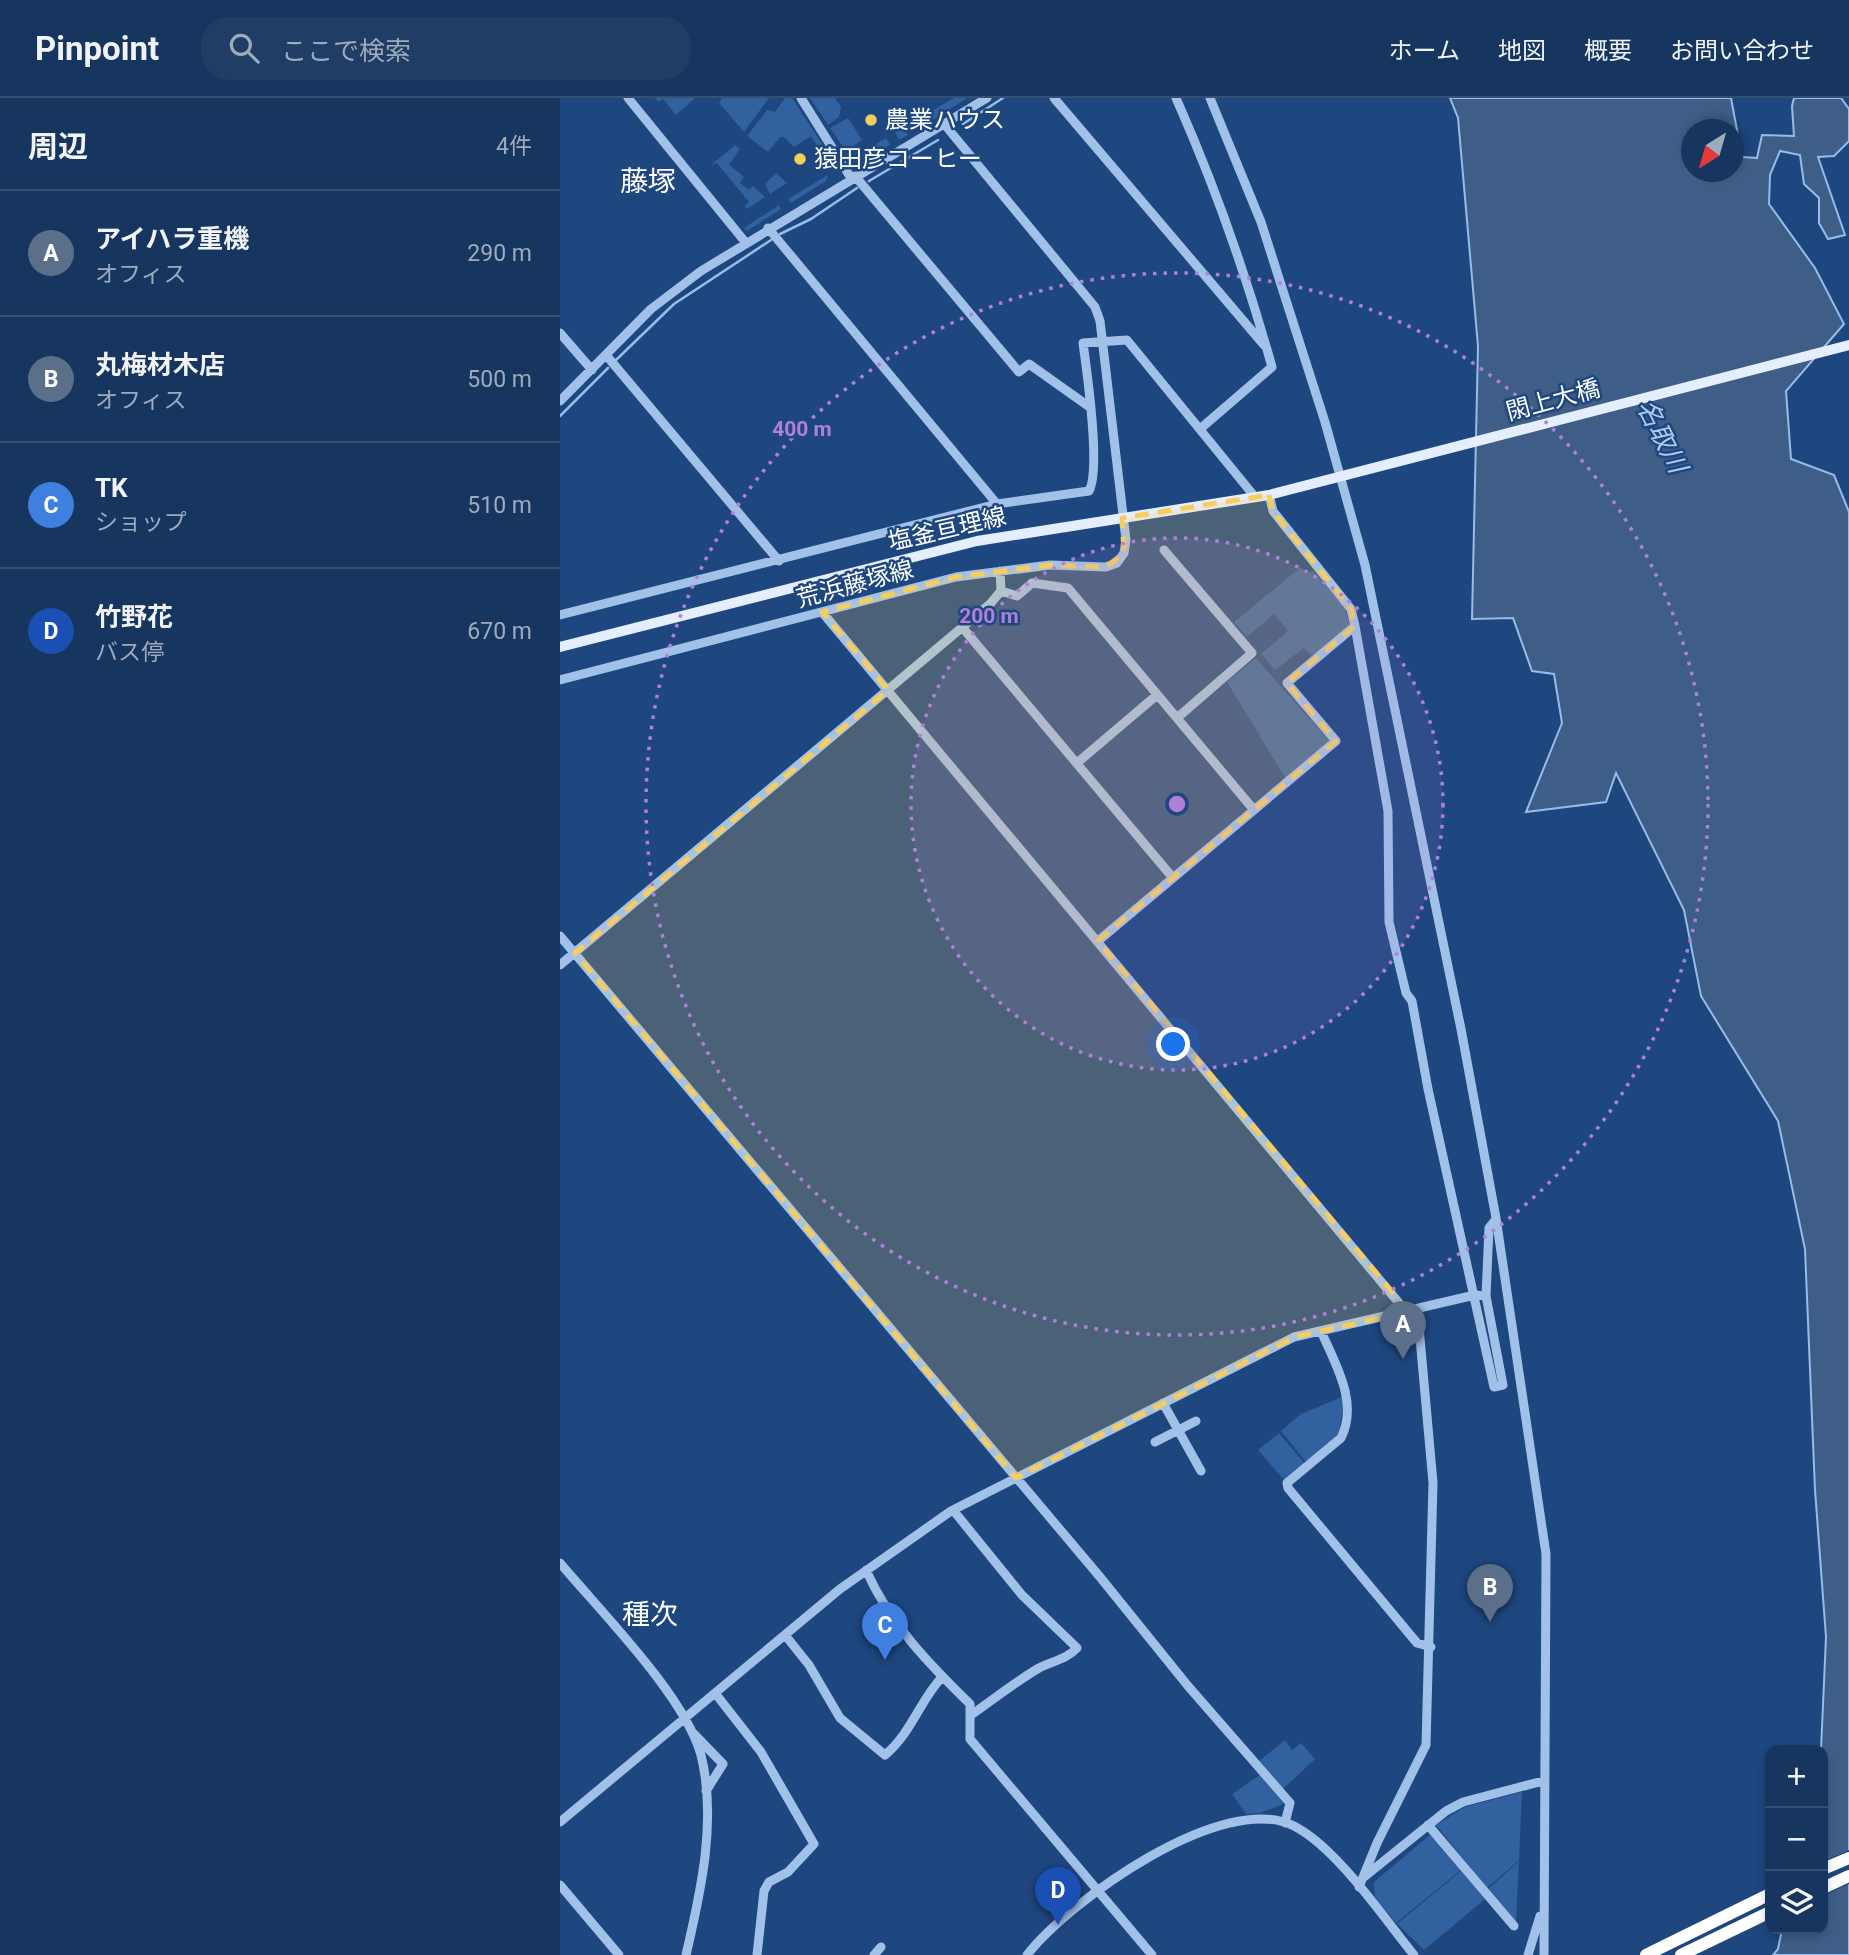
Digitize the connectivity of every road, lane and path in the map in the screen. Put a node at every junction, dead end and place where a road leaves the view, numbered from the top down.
1 (628, 98) edge
2 (801, 98) edge
3 (1054, 98) edge
4 (1176, 98) edge
5 (1210, 98) edge
6 (983, 99) edge
7 (944, 125) junction
8 (853, 177) junction
9 (768, 228) junction
10 (746, 243) junction
11 (560, 333) edge
12 (1102, 340) junction
13 (1849, 345) edge
14 (1266, 348) junction
15 (606, 355) junction
16 (592, 370) junction
17 (560, 401) edge
18 (1091, 408) junction
19 (1200, 429) junction
20 (1345, 476) junction
21 (1269, 495) junction
22 (1255, 497) junction
23 (997, 505) junction
24 (1122, 518) junction
25 (1164, 550) dead end
26 (779, 561) junction
27 (1000, 571) junction
28 (1002, 591) junction
29 (822, 612) junction
30 (560, 615) edge
31 (1355, 626) junction
32 (962, 627) junction
33 (560, 647) edge
34 (560, 680) edge
35 (888, 690) junction
36 (1157, 695) junction
37 (1177, 718) junction
38 (1076, 763) junction
39 (1254, 810) junction
40 (1173, 878) junction
41 (560, 936) edge
42 (1098, 941) junction
43 (575, 953) junction
44 (560, 965) edge
45 (1496, 1219) junction
46 (1475, 1295) junction
47 (1486, 1296) junction
48 (1409, 1312) junction
49 (1321, 1331) junction
50 (1163, 1403) junction
51 (1196, 1421) dead end
52 (1178, 1430) junction
53 (1155, 1442) dead end
54 (1201, 1471) dead end
55 (1016, 1478) junction
56 (953, 1510) junction
57 (560, 1563) edge
58 (866, 1570) junction
59 (785, 1635) junction
60 (1431, 1647) junction
61 (942, 1676) junction
62 (715, 1693) junction
63 (971, 1715) junction
64 (685, 1717) junction
65 (691, 1731) junction
66 (1544, 1781) junction
67 (705, 1792) junction
68 (560, 1822) edge
69 (1285, 1823) junction
70 (1428, 1825) junction
71 (1849, 1858) edge
72 (1828, 1867) edge
73 (1849, 1876) edge
74 (1361, 1883) junction
75 (560, 1885) edge
76 (1828, 1886) edge
77 (1098, 1891) junction
78 (1765, 1896) edge
79 (1543, 1906) junction
80 (1765, 1914) edge
81 (1514, 1926) dead end
82 (620, 1955) edge
83 (686, 1955) edge
84 (757, 1955) edge
85 (1027, 1955) edge
86 (1152, 1955) edge
87 (1414, 1955) edge
88 (1528, 1955) edge
89 (1544, 1955) edge
90 (1646, 1955) edge
91 (1681, 1955) edge

1 - 10 street
2 - 8 street
3 - 14 street
4 - 14 street
5 - 20 street
6 - 7 street
7 - 8 street
7 - 12 street
8 - 9 street
8 - 18 street
9 - 10 street
9 - 23 street
10 - 15 street
11 - 16 street
12 - 18 street
12 - 19 street
12 - 24 street
13 - 20 main road, 閖上大橋
14 - 19 street
15 - 16 street
15 - 26 street
16 - 17 street
18 - 23 street
19 - 22 street
20 - 21 main road, 塩釜亘理線
20 - 45 street
21 - 22 main road, 塩釜亘理線
21 - 31 street
22 - 24 main road, 塩釜亘理線
23 - 26 street
24 - 27 street, 荒浜藤塚線
24 - 33 main road, 塩釜亘理線
25 - 37 street
26 - 30 street
27 - 28 street
27 - 29 street, 荒浜藤塚線
28 - 32 street
28 - 36 street
29 - 34 street, 荒浜藤塚線
29 - 35 street
31 - 39 street
31 - 46 street
32 - 35 street
32 - 38 street
35 - 42 street
35 - 43 street
36 - 37 street
36 - 38 street
37 - 39 street
38 - 40 street
39 - 40 street
40 - 42 street
41 - 43 street
42 - 48 street
43 - 44 street
43 - 55 street
45 - 47 street
45 - 66 street
46 - 47 street
46 - 47 street
46 - 48 street
48 - 49 street
48 - 60 street
49 - 50 street
49 - 60 street
50 - 52 street
50 - 55 street
51 - 52 street
52 - 53 street
52 - 54 street
55 - 56 street
55 - 69 street
56 - 58 street
56 - 63 street
57 - 64 street
58 - 59 street
58 - 61 street
59 - 61 street
59 - 62 street
60 - 74 street
61 - 63 street
62 - 64 street
62 - 84 street
63 - 77 street
64 - 65 street
64 - 68 street
65 - 67 street
65 - 67 street
66 - 70 street
66 - 79 street
67 - 83 street
69 - 74 street
69 - 77 street
70 - 74 street
70 - 81 street
71 - 72 highway
73 - 76 highway
74 - 87 street
75 - 82 street
77 - 85 street
77 - 86 street
78 - 90 highway
79 - 88 street
79 - 89 street
80 - 91 highway

